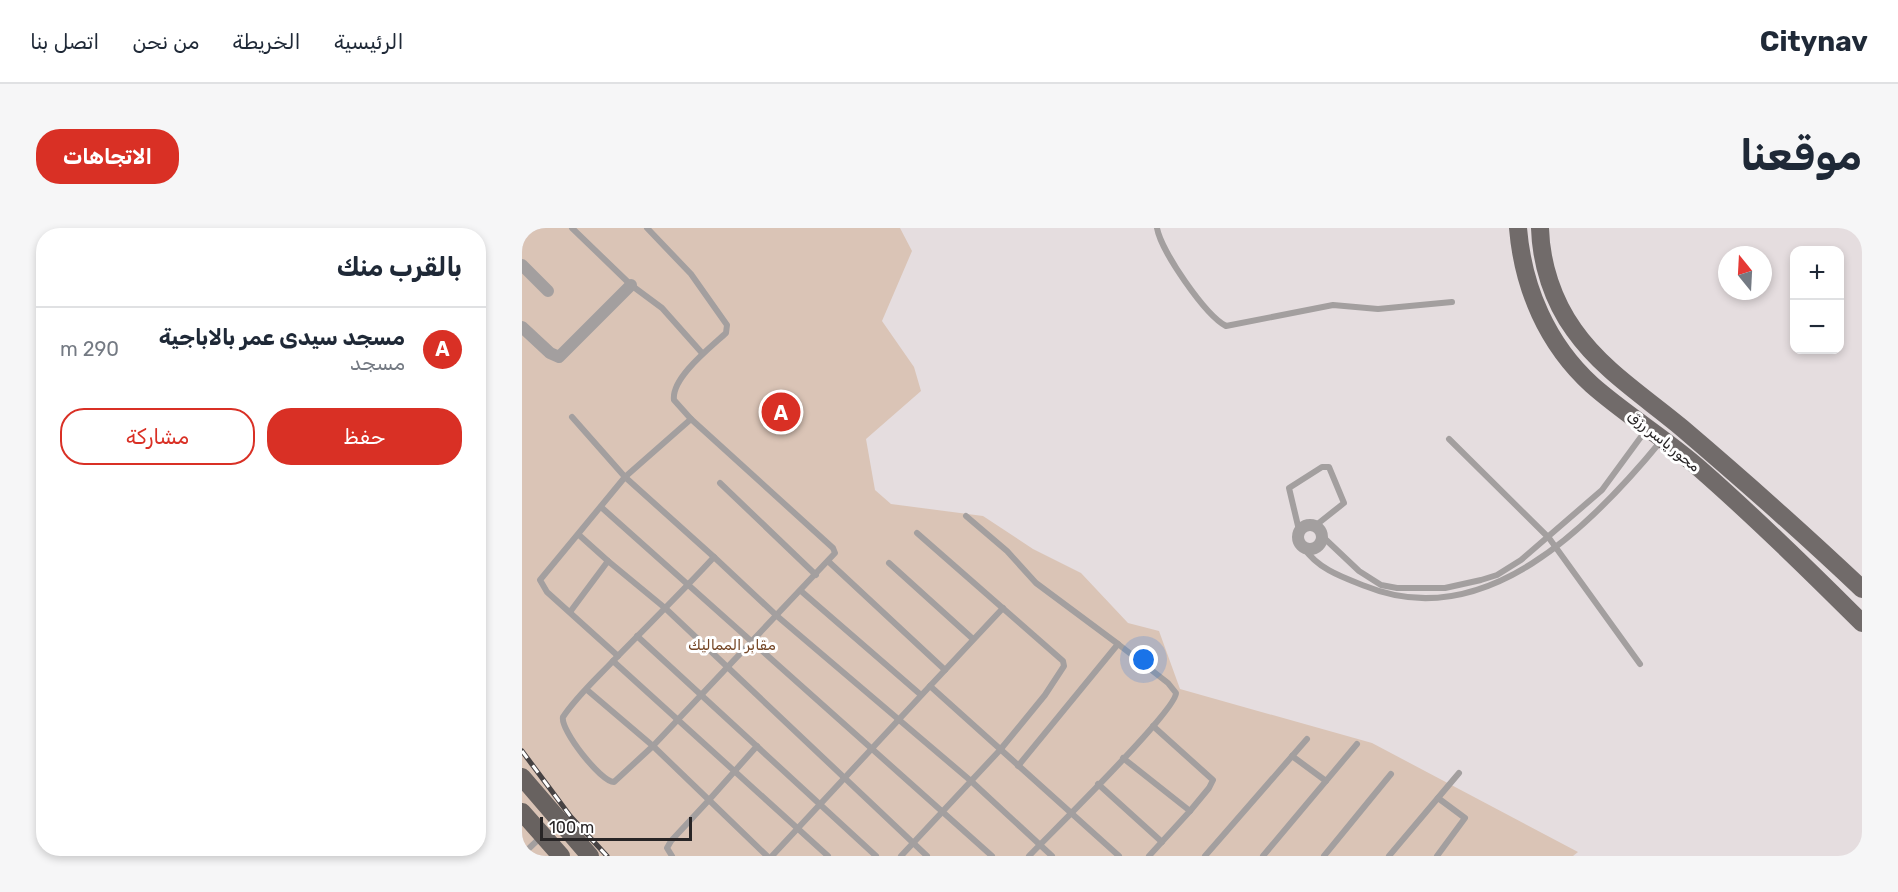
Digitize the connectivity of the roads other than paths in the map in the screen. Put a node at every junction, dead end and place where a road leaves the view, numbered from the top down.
1 (572, 228) edge
2 (647, 228) edge
3 (1156, 228) edge
4 (1518, 228) edge
5 (1540, 228) edge
6 (522, 265) edge
7 (632, 285) junction
8 (548, 291) dead end
9 (1452, 302) dead end
10 (522, 327) edge
11 (702, 353) junction
12 (572, 417) dead end
13 (691, 419) junction
14 (1648, 427) junction
15 (1664, 438) junction
16 (1449, 439) dead end
17 (625, 477) junction
18 (720, 483) dead end
19 (601, 507) junction
20 (966, 516) dead end
21 (1299, 530) junction
22 (1318, 531) junction
23 (917, 533) dead end
24 (579, 535) junction
25 (1549, 538) junction
26 (1556, 547) junction
27 (1305, 548) junction
28 (714, 557) junction
29 (608, 561) junction
30 (829, 562) junction
31 (889, 563) dead end
32 (816, 575) junction
33 (688, 584) junction
34 (1862, 590) edge
35 (801, 591) junction
36 (665, 608) junction
37 (1003, 608) junction
38 (570, 612) junction
39 (777, 616) junction
40 (1862, 622) edge
41 (638, 636) junction
42 (973, 639) junction
43 (752, 641) junction
44 (1118, 644) junction
45 (618, 656) junction
46 (613, 661) junction
47 (1640, 664) dead end
48 (726, 668) junction
49 (945, 670) junction
50 (930, 686) junction
51 (586, 689) junction
52 (700, 694) junction
53 (921, 695) junction
54 (676, 720) junction
55 (897, 720) junction
56 (1153, 726) junction
57 (1307, 739) dead end
58 (1357, 744) dead end
59 (653, 746) junction
60 (757, 746) junction
61 (872, 747) junction
62 (1000, 750) junction
63 (1292, 756) junction
64 (1123, 758) junction
65 (1018, 766) junction
66 (733, 770) junction
67 (1459, 773) dead end
68 (1391, 774) dead end
69 (845, 776) junction
70 (522, 777) edge
71 (971, 781) junction
72 (1326, 781) junction
73 (1098, 784) junction
74 (1438, 798) junction
75 (709, 800) junction
76 (820, 803) junction
77 (943, 811) junction
78 (1190, 811) junction
79 (522, 812) edge
80 (1071, 813) junction
81 (798, 828) junction
82 (542, 836) junction
83 (1162, 842) junction
84 (914, 843) junction
85 (1040, 845) junction
86 (522, 855) edge
87 (561, 856) edge
88 (590, 856) edge
89 (672, 856) edge
90 (767, 856) edge
91 (772, 856) edge
92 (828, 856) edge
93 (876, 856) edge
94 (901, 856) edge
95 (927, 856) edge
96 (992, 856) edge
97 (1029, 856) edge
98 (1052, 856) edge
99 (1119, 856) edge
100 (1149, 856) edge
101 (1205, 856) edge
102 (1263, 856) edge
103 (1324, 856) edge
104 (1389, 856) edge
105 (1437, 856) edge

1 - 7 lane
2 - 11 lane
3 - 9 lane
4 - 14 main road, محور ياسر رزق
5 - 34 main road, محور ياسر رزق
6 - 8 street
7 - 10 street
7 - 11 lane
11 - 13 lane
12 - 17 lane
13 - 17 lane
13 - 30 lane
14 - 15 main road, محور ياسر رزق
14 - 25 lane
15 - 26 lane
15 - 40 main road, محور ياسر رزق
16 - 25 lane
17 - 19 lane
17 - 28 lane
18 - 32 lane
19 - 24 lane
19 - 33 lane
20 - 44 lane
21 - 22 street
21 - 22 lane
21 - 27 street
22 - 25 lane
22 - 27 street
23 - 37 lane
24 - 29 lane
24 - 38 lane
25 - 26 lane
26 - 27 lane
26 - 47 lane
28 - 33 lane
28 - 39 lane
29 - 36 lane
29 - 38 lane
30 - 32 lane
30 - 49 lane
31 - 42 lane
32 - 35 lane
33 - 36 lane
33 - 43 lane
35 - 39 lane
35 - 53 lane
36 - 41 lane
36 - 48 lane
37 - 42 lane
37 - 62 lane
38 - 45 lane
39 - 43 lane
39 - 55 lane
41 - 45 lane
41 - 52 lane
42 - 49 lane
43 - 48 lane
43 - 61 lane
44 - 56 lane
44 - 65 lane
45 - 46 lane
46 - 51 lane
46 - 54 lane
48 - 52 lane
48 - 69 lane
49 - 50 lane
50 - 53 lane
50 - 62 lane
51 - 59 lane
51 - 59 lane
52 - 54 lane
52 - 60 lane
53 - 55 lane
54 - 59 lane
54 - 66 lane
55 - 61 lane
55 - 71 lane
56 - 64 lane
56 - 78 lane
57 - 63 lane
58 - 72 lane
59 - 75 lane
60 - 66 lane
60 - 76 lane
61 - 69 lane
61 - 77 lane
62 - 65 lane
62 - 71 lane
63 - 72 lane
63 - 101 lane
64 - 73 lane
64 - 78 lane
65 - 80 lane
66 - 75 lane
66 - 81 lane
67 - 74 lane
68 - 103 lane
69 - 76 lane
69 - 84 lane
70 - 88 highway
71 - 77 lane
71 - 85 lane
72 - 102 lane
73 - 80 lane
73 - 83 lane
74 - 104 lane
74 - 105 lane
75 - 89 lane
75 - 90 lane
76 - 81 lane
76 - 93 lane
77 - 84 lane
77 - 96 lane
78 - 83 lane
79 - 82 highway
80 - 85 lane
80 - 99 lane
81 - 91 lane
81 - 92 lane
82 - 86 lane
82 - 87 highway
83 - 100 lane
84 - 94 lane
84 - 95 lane
85 - 97 lane
85 - 98 lane

